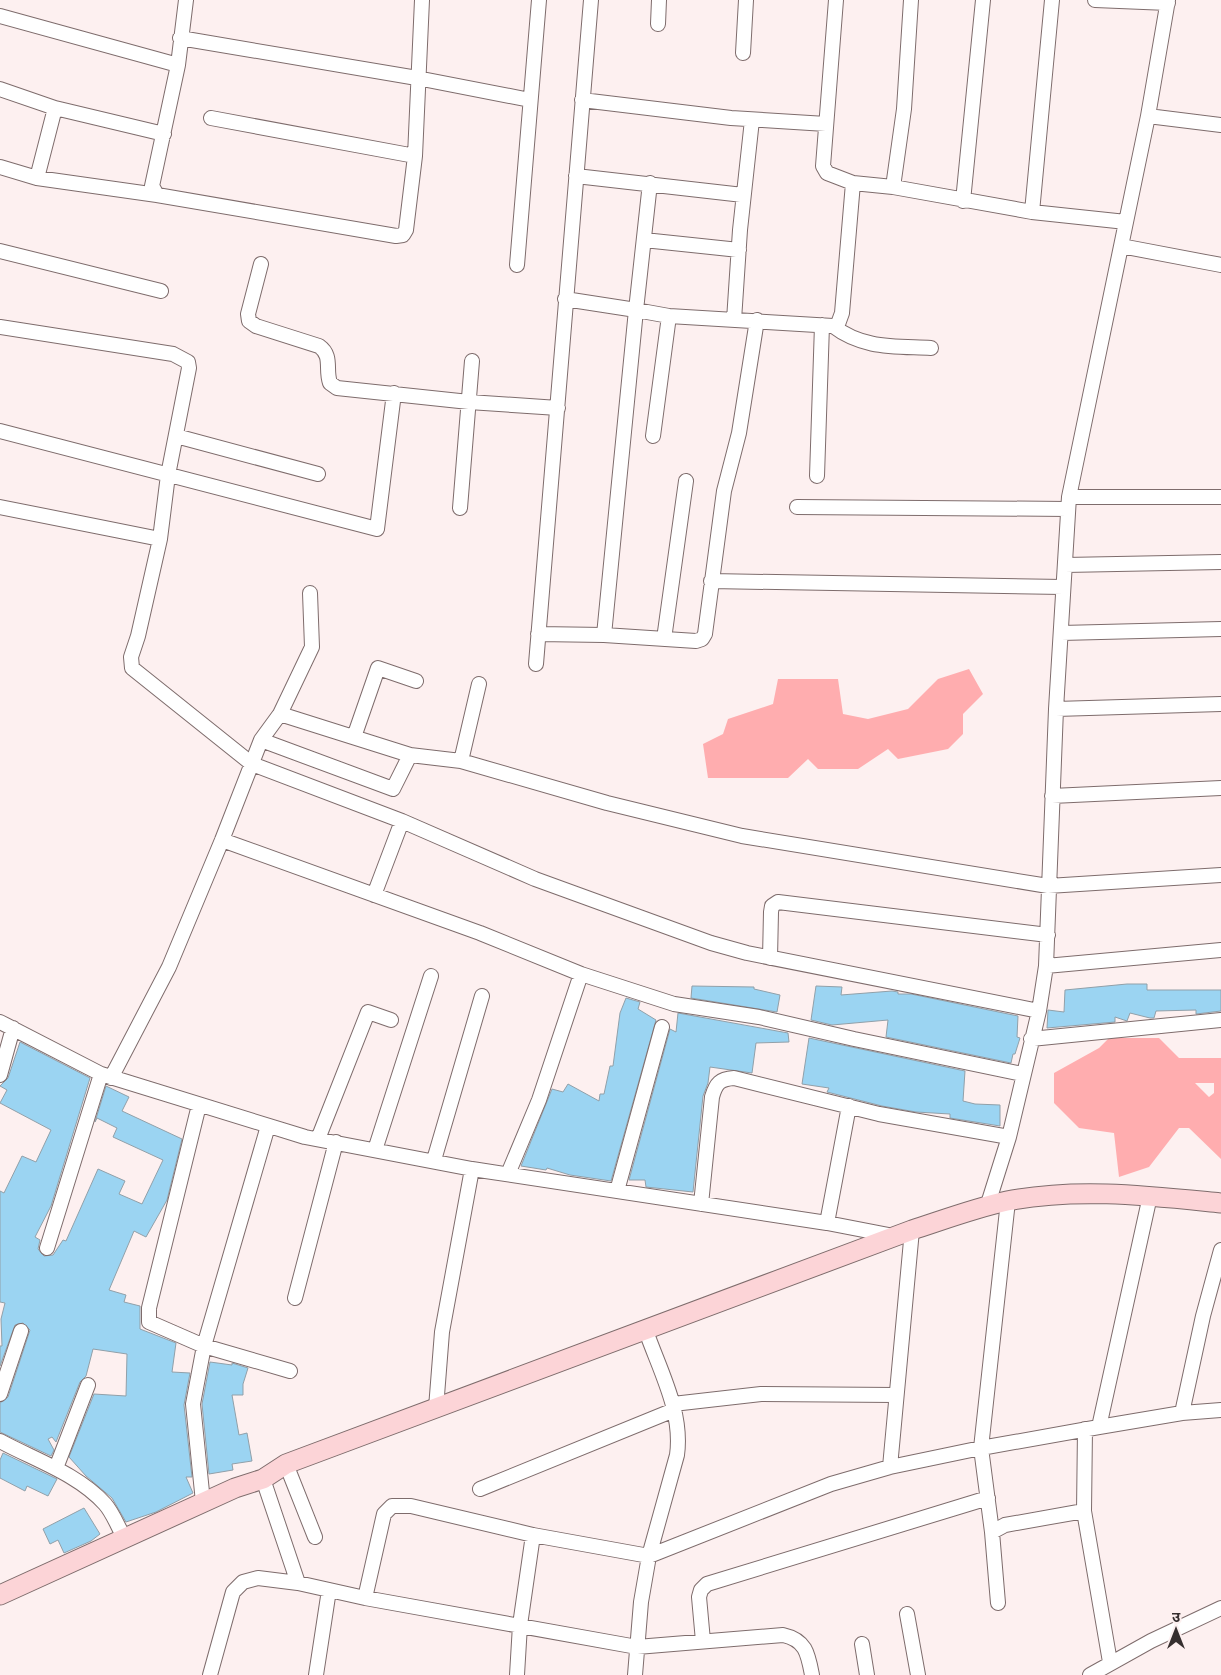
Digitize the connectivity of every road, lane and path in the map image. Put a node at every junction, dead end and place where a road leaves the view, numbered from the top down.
1 (186, 0) edge
2 (422, 0) edge
3 (539, 0) edge
4 (591, 0) edge
5 (659, 0) edge
6 (746, 0) edge
7 (836, 0) edge
8 (911, 0) edge
9 (983, 0) edge
10 (1052, 0) edge
11 (1095, 0) edge
12 (1168, 2) edge
13 (0, 16) edge
14 (658, 24) dead end
15 (180, 38) junction
16 (744, 53) dead end
17 (178, 65) junction
18 (417, 78) junction
19 (0, 89) edge
20 (530, 100) junction
21 (582, 100) junction
22 (55, 108) junction
23 (1148, 116) junction
24 (212, 118) dead end
25 (752, 120) junction
26 (826, 124) junction
27 (1221, 125) edge
28 (164, 134) junction
29 (415, 156) junction
30 (0, 167) edge
31 (576, 176) junction
32 (37, 178) junction
33 (650, 183) junction
34 (853, 183) junction
35 (893, 188) junction
36 (157, 195) junction
37 (744, 195) junction
38 (963, 201) junction
39 (1032, 212) junction
40 (1126, 222) junction
41 (644, 240) junction
42 (1121, 246) junction
43 (739, 250) junction
44 (0, 251) edge
45 (261, 264) dead end
46 (517, 265) dead end
47 (1221, 266) edge
48 (162, 291) dead end
49 (566, 299) junction
50 (636, 310) junction
51 (669, 316) junction
52 (734, 320) junction
53 (757, 320) junction
54 (827, 325) junction
55 (0, 327) edge
56 (931, 348) dead end
57 (472, 361) dead end
58 (394, 393) junction
59 (469, 402) junction
60 (558, 408) junction
61 (0, 431) edge
62 (176, 436) junction
63 (653, 436) dead end
64 (318, 474) dead end
65 (168, 475) junction
66 (817, 476) dead end
67 (686, 481) dead end
68 (1221, 497) edge
69 (1068, 503) junction
70 (0, 507) edge
71 (797, 507) dead end
72 (460, 508) dead end
73 (160, 539) junction
74 (1221, 562) edge
75 (1065, 565) junction
76 (712, 581) junction
77 (1063, 587) junction
78 (310, 593) dead end
79 (1221, 630) edge
80 (1061, 633) junction
81 (538, 634) junction
82 (604, 635) junction
83 (664, 639) junction
84 (536, 664) dead end
85 (416, 681) dead end
86 (479, 684) dead end
87 (1221, 704) edge
88 (1056, 709) junction
89 (280, 714) junction
90 (354, 737) junction
91 (261, 740) junction
92 (410, 755) junction
93 (460, 762) junction
94 (252, 764) junction
95 (1221, 788) edge
96 (1052, 796) junction
97 (402, 822) junction
98 (222, 840) junction
99 (1221, 875) edge
100 (1048, 886) junction
101 (374, 895) junction
102 (1048, 934) junction
103 (1221, 950) edge
104 (770, 958) junction
105 (1046, 966) junction
106 (581, 974) junction
107 (431, 976) dead end
108 (482, 996) dead end
109 (1039, 1011) junction
110 (391, 1020) dead end
111 (1221, 1020) edge
112 (7, 1025) edge
113 (662, 1027) dead end
114 (1031, 1039) junction
115 (0, 1074) edge
116 (1022, 1074) junction
117 (106, 1076) junction
118 (199, 1105) junction
119 (849, 1106) junction
120 (268, 1126) junction
121 (1009, 1137) junction
122 (318, 1139) junction
123 (336, 1142) junction
124 (376, 1150) junction
125 (434, 1160) junction
126 (472, 1168) junction
127 (508, 1174) junction
128 (617, 1191) junction
129 (1150, 1196) junction
130 (1008, 1201) junction
131 (1221, 1203) edge
132 (701, 1204) junction
133 (987, 1207) junction
134 (827, 1223) junction
135 (903, 1233) junction
136 (47, 1248) dead end
137 (1221, 1250) edge
138 (295, 1298) dead end
139 (21, 1331) dead end
140 (646, 1331) junction
141 (204, 1346) junction
142 (290, 1371) dead end
143 (88, 1385) dead end
144 (0, 1394) edge
145 (895, 1395) junction
146 (674, 1407) junction
147 (436, 1408) junction
148 (1221, 1410) edge
149 (1182, 1412) junction
150 (1092, 1428) junction
151 (0, 1441) edge
152 (981, 1448) junction
153 (286, 1464) junction
154 (890, 1467) junction
155 (56, 1468) junction
156 (263, 1479) junction
157 (480, 1489) dead end
158 (988, 1498) junction
159 (203, 1502) junction
160 (1084, 1511) junction
161 (992, 1532) junction
162 (533, 1535) junction
163 (316, 1537) dead end
164 (124, 1538) junction
165 (649, 1556) junction
166 (298, 1583) junction
167 (328, 1590) junction
168 (0, 1595) edge
169 (364, 1598) junction
170 (998, 1603) dead end
171 (1221, 1608) edge
172 (907, 1614) dead end
173 (520, 1625) junction
174 (703, 1641) junction
175 (862, 1644) dead end
176 (637, 1647) junction
177 (1110, 1662) junction
178 (210, 1675) edge
179 (316, 1675) edge
180 (517, 1675) edge
181 (635, 1675) edge
182 (812, 1675) edge
183 (867, 1675) edge
184 (918, 1675) edge
185 (1090, 1675) edge

1 - 15 street
2 - 18 street
3 - 20 street
4 - 21 street
5 - 14 street
6 - 16 street
7 - 26 street
8 - 35 street
9 - 38 street
10 - 39 street
11 - 12 street
12 - 23 street
13 - 17 street
15 - 17 street
15 - 18 street
17 - 28 street
18 - 20 street
18 - 29 street
19 - 22 street
20 - 46 street
21 - 25 street
21 - 31 street
22 - 28 street
22 - 32 street
23 - 27 street
23 - 40 street
24 - 29 street
25 - 26 street
25 - 37 street
26 - 34 street
28 - 36 street
29 - 36 street
30 - 32 street
31 - 33 street
31 - 49 street
32 - 36 street
33 - 37 street
33 - 41 street
34 - 35 street
34 - 54 street
35 - 38 street
37 - 43 street
38 - 39 street
39 - 40 street
40 - 42 street
41 - 43 street
41 - 50 street
42 - 47 street
42 - 69 street
43 - 52 street
44 - 48 street
45 - 58 street
49 - 50 street
49 - 60 street
50 - 51 street
50 - 82 street
51 - 52 street
51 - 63 street
52 - 53 street
53 - 54 street
53 - 76 street
54 - 56 street
54 - 66 street
55 - 62 street
57 - 59 street
58 - 59 street
58 - 65 street
59 - 60 street
59 - 72 street
60 - 81 street
61 - 65 street
62 - 64 street
62 - 65 street
65 - 73 street
67 - 83 street
68 - 69 street
69 - 71 street
69 - 75 street
70 - 73 street
73 - 94 street
74 - 75 street
75 - 77 street
76 - 77 street
76 - 83 street
77 - 80 street
78 - 89 street
79 - 80 street
80 - 88 street
81 - 82 street
81 - 84 street
82 - 83 street
85 - 90 street
86 - 93 street
87 - 88 street
88 - 96 street
89 - 90 street
89 - 91 street
90 - 92 street
91 - 92 street
91 - 94 street
92 - 93 street
93 - 100 street
94 - 97 street
94 - 98 street
95 - 96 street
96 - 100 street
97 - 101 street
97 - 104 street
98 - 101 street
98 - 117 street
99 - 100 street
100 - 102 street
101 - 106 street
102 - 104 street
102 - 105 street
103 - 105 street
104 - 109 street
105 - 109 street
106 - 116 street
106 - 127 street
107 - 124 street
108 - 125 street
109 - 114 street
110 - 122 street
111 - 114 street
112 - 115 street
112 - 117 street
113 - 128 street
114 - 116 street
116 - 121 street
117 - 118 street
117 - 136 street
118 - 120 street
118 - 141 street
119 - 121 street
119 - 132 street
119 - 134 street
120 - 122 street
120 - 141 street
121 - 133 street
122 - 123 street
123 - 124 street
123 - 138 street
124 - 125 street
125 - 126 street
126 - 127 street
126 - 147 street
127 - 128 street
128 - 132 street
129 - 130 street
129 - 131 street
129 - 150 street
130 - 133 street
130 - 152 street
132 - 134 street
133 - 135 street
134 - 135 street
135 - 140 street
135 - 145 street
137 - 149 street
139 - 144 street
140 - 146 street
140 - 147 street
141 - 142 street
141 - 159 street
143 - 155 street
145 - 146 street
145 - 154 street
146 - 157 street
146 - 165 street
147 - 153 street
148 - 149 street
149 - 150 street
150 - 152 street
150 - 160 street
151 - 155 street
152 - 154 street
152 - 158 street
153 - 156 street
153 - 163 street
154 - 165 street
155 - 164 street
156 - 159 street
156 - 166 street
158 - 161 street
158 - 174 street
159 - 164 street
160 - 161 street
160 - 177 street
161 - 170 street
162 - 165 street
162 - 169 street
162 - 173 street
164 - 168 street
165 - 176 street
166 - 167 street
166 - 178 street
167 - 169 street
167 - 179 street
169 - 173 street
171 - 177 street
172 - 184 street
173 - 176 street
173 - 180 street
174 - 176 street
174 - 182 street
175 - 183 street
176 - 181 street
177 - 185 street

